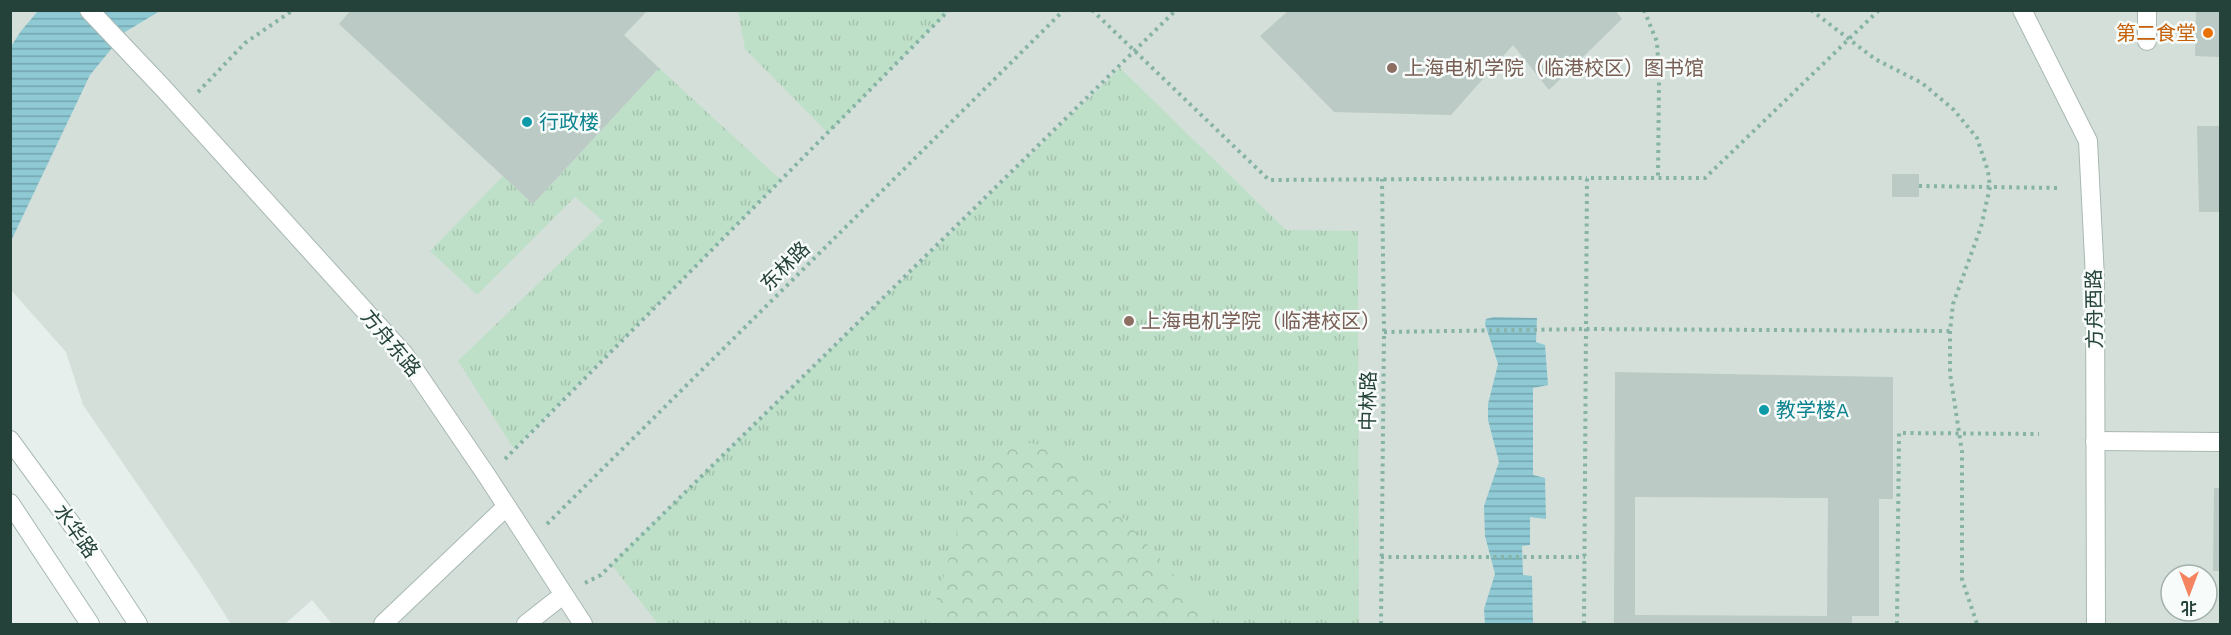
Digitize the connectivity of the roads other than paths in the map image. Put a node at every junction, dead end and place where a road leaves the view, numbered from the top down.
1 (89, 10) edge
2 (2022, 10) edge
3 (2147, 10) edge
4 (2147, 41) dead end
5 (10, 440) edge
6 (2095, 441) junction
7 (2220, 442) edge
8 (10, 503) edge
9 (506, 507) junction
10 (563, 595) junction
11 (90, 624) edge
12 (138, 624) edge
13 (383, 624) edge
14 (526, 624) edge
15 (583, 624) edge
16 (2096, 624) edge

1 - 9 street, 方舟东路
2 - 6 street, 方舟西路
3 - 4 street
5 - 12 street, 水华路
6 - 7 street
6 - 16 street, 方舟西路
8 - 11 street, 水华路
9 - 10 street, 方舟东路
9 - 13 street
10 - 14 street
10 - 15 street, 方舟东路

